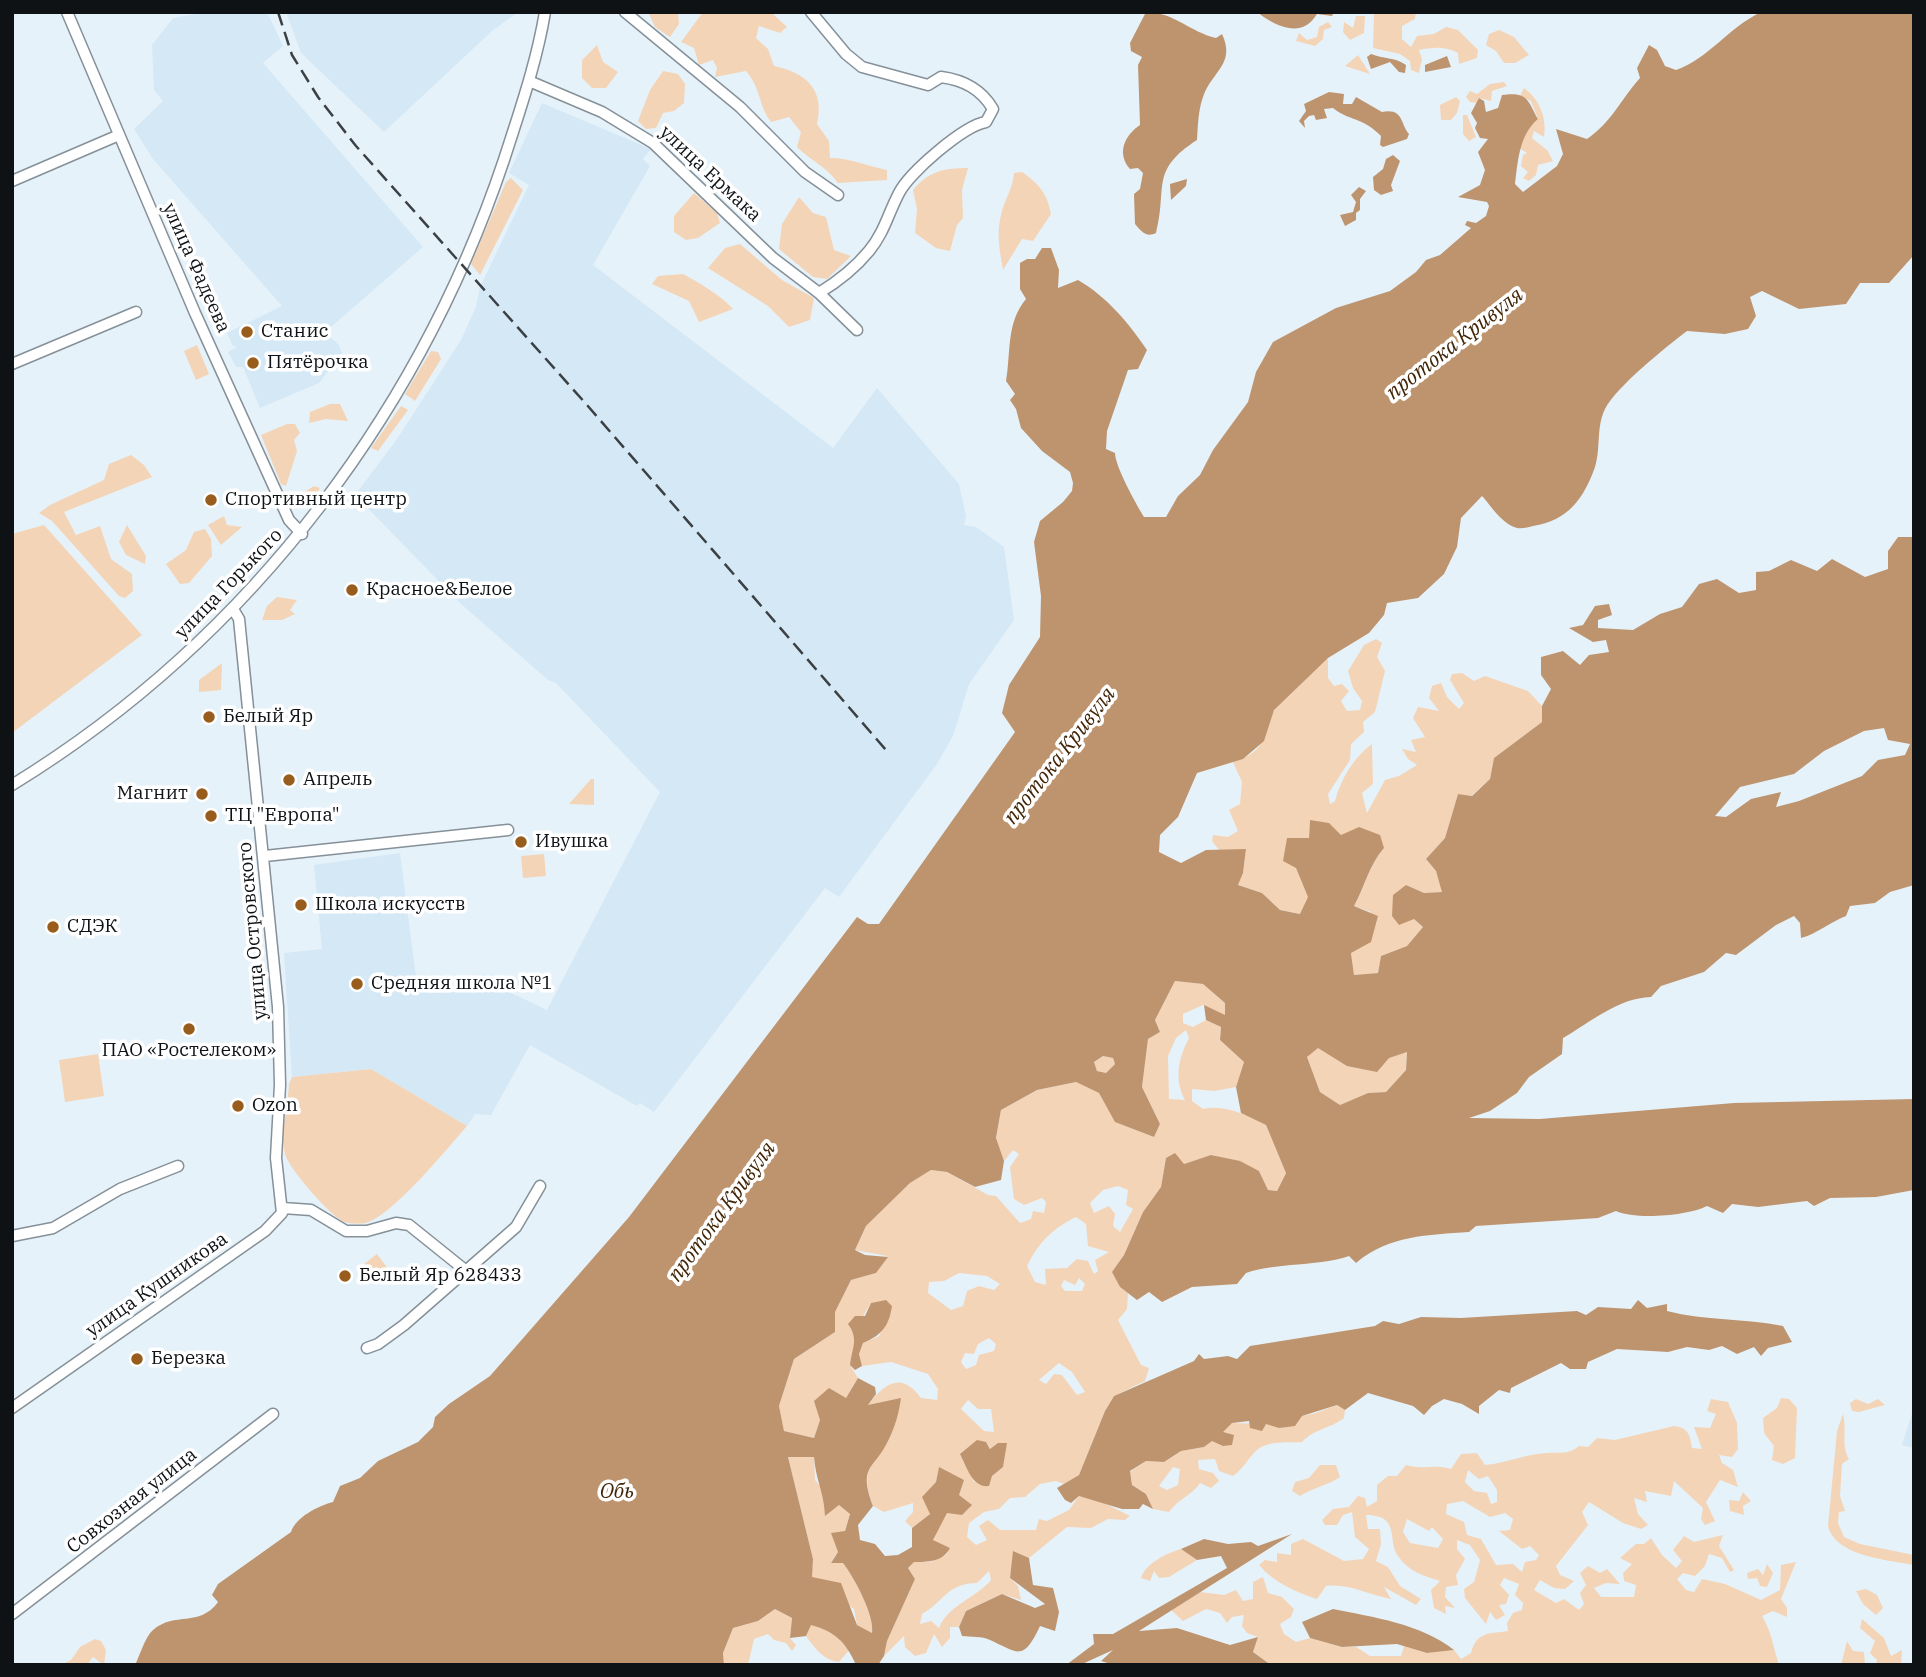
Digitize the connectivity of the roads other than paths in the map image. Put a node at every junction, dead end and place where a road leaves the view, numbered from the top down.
1 (67, 12) edge
2 (545, 12) edge
3 (625, 12) edge
4 (811, 12) edge
5 (529, 80) junction
6 (119, 135) junction
7 (12, 181) edge
8 (838, 195) dead end
9 (819, 293) junction
10 (136, 312) dead end
11 (858, 330) dead end
12 (12, 365) edge
13 (302, 534) junction
14 (233, 609) junction
15 (12, 785) edge
16 (508, 830) dead end
17 (265, 856) junction
18 (178, 1166) dead end
19 (540, 1186) dead end
20 (283, 1208) junction
21 (12, 1236) edge
22 (466, 1270) junction
23 (367, 1348) dead end
24 (12, 1408) edge
25 (273, 1414) dead end
26 (12, 1614) edge

1 - 6 street, улица Фадеева
2 - 5 street, улица Горького
3 - 8 street
4 - 9 street
5 - 9 street, улица Ермака
5 - 13 street, улица Горького
6 - 7 street
6 - 13 street, улица Фадеева
9 - 11 street, улица Ермака
10 - 12 street
13 - 14 street, улица Горького
14 - 15 street, улица Горького
14 - 17 street, улица Островского
16 - 17 street
17 - 20 street, улица Островского
18 - 21 street
19 - 22 street
20 - 22 street
20 - 24 street, улица Кушникова
22 - 23 street
25 - 26 street, Совхозная улица

